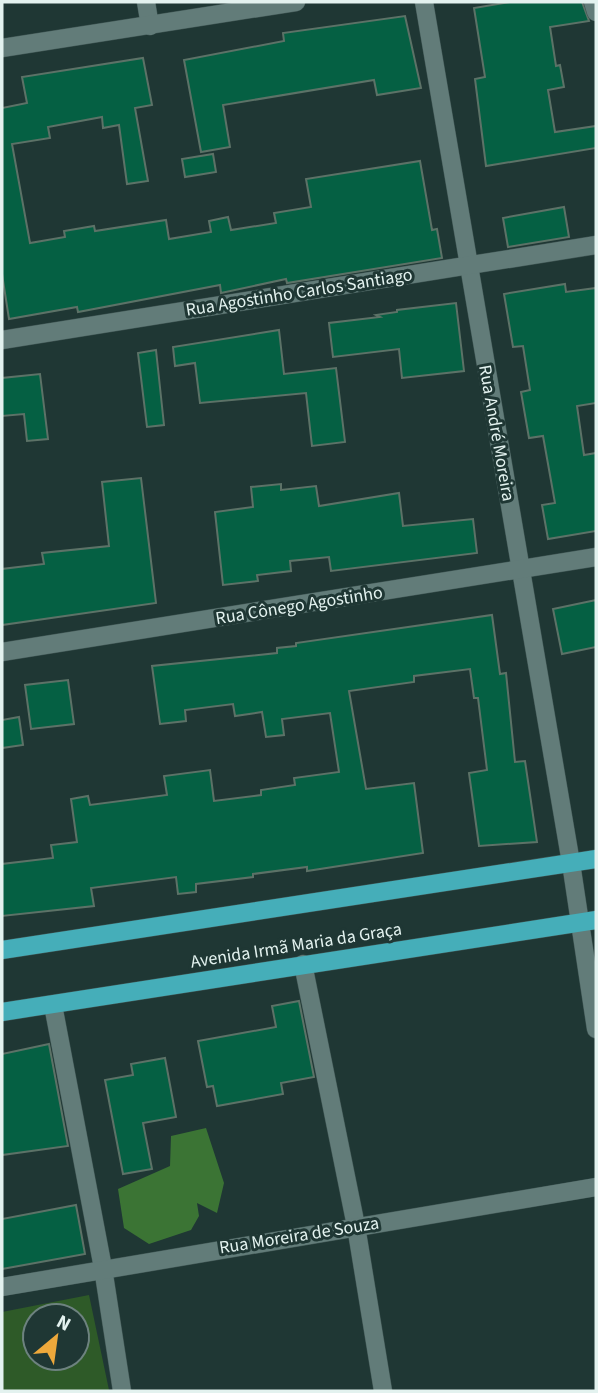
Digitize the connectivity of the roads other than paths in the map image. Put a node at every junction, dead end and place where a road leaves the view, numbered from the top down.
1 (146, 2) edge
2 (296, 2) edge
3 (424, 2) edge
4 (593, 2) edge
5 (596, 12) edge
6 (150, 26) junction
7 (2, 48) edge
8 (596, 245) edge
9 (466, 264) junction
10 (2, 340) edge
11 (596, 557) edge
12 (521, 571) junction
13 (2, 652) edge
14 (596, 859) edge
15 (571, 863) junction
16 (588, 921) edge
17 (2, 950) edge
18 (303, 964) junction
19 (53, 1005) junction
20 (2, 1012) edge
21 (596, 1029) edge
22 (596, 1187) edge
23 (356, 1226) junction
24 (103, 1268) junction
25 (2, 1287) edge
26 (122, 1391) edge
27 (383, 1391) edge

1 - 6 street
2 - 6 street
3 - 9 street, Rua André Moreira
4 - 5 street
6 - 7 street
8 - 9 street, Rua Agostinho Carlos Santiago
9 - 10 street, Rua Agostinho Carlos Santiago
9 - 12 street, Rua André Moreira
11 - 12 street, Rua Cônego Agostinho
12 - 13 street, Rua Cônego Agostinho
12 - 15 street, Rua André Moreira
14 - 15 main road
15 - 16 street, Rua André Moreira
15 - 17 main road
16 - 18 main road, Avenida Irmã Maria da Graça
16 - 21 street
18 - 19 main road, Avenida Irmã Maria da Graça
18 - 23 street
19 - 20 main road, Avenida Irmã Maria da Graça
19 - 24 street
22 - 23 street, Rua Moreira de Souza
23 - 24 street, Rua Moreira de Souza
23 - 27 street
24 - 25 street, Rua Moreira de Souza
24 - 26 street

